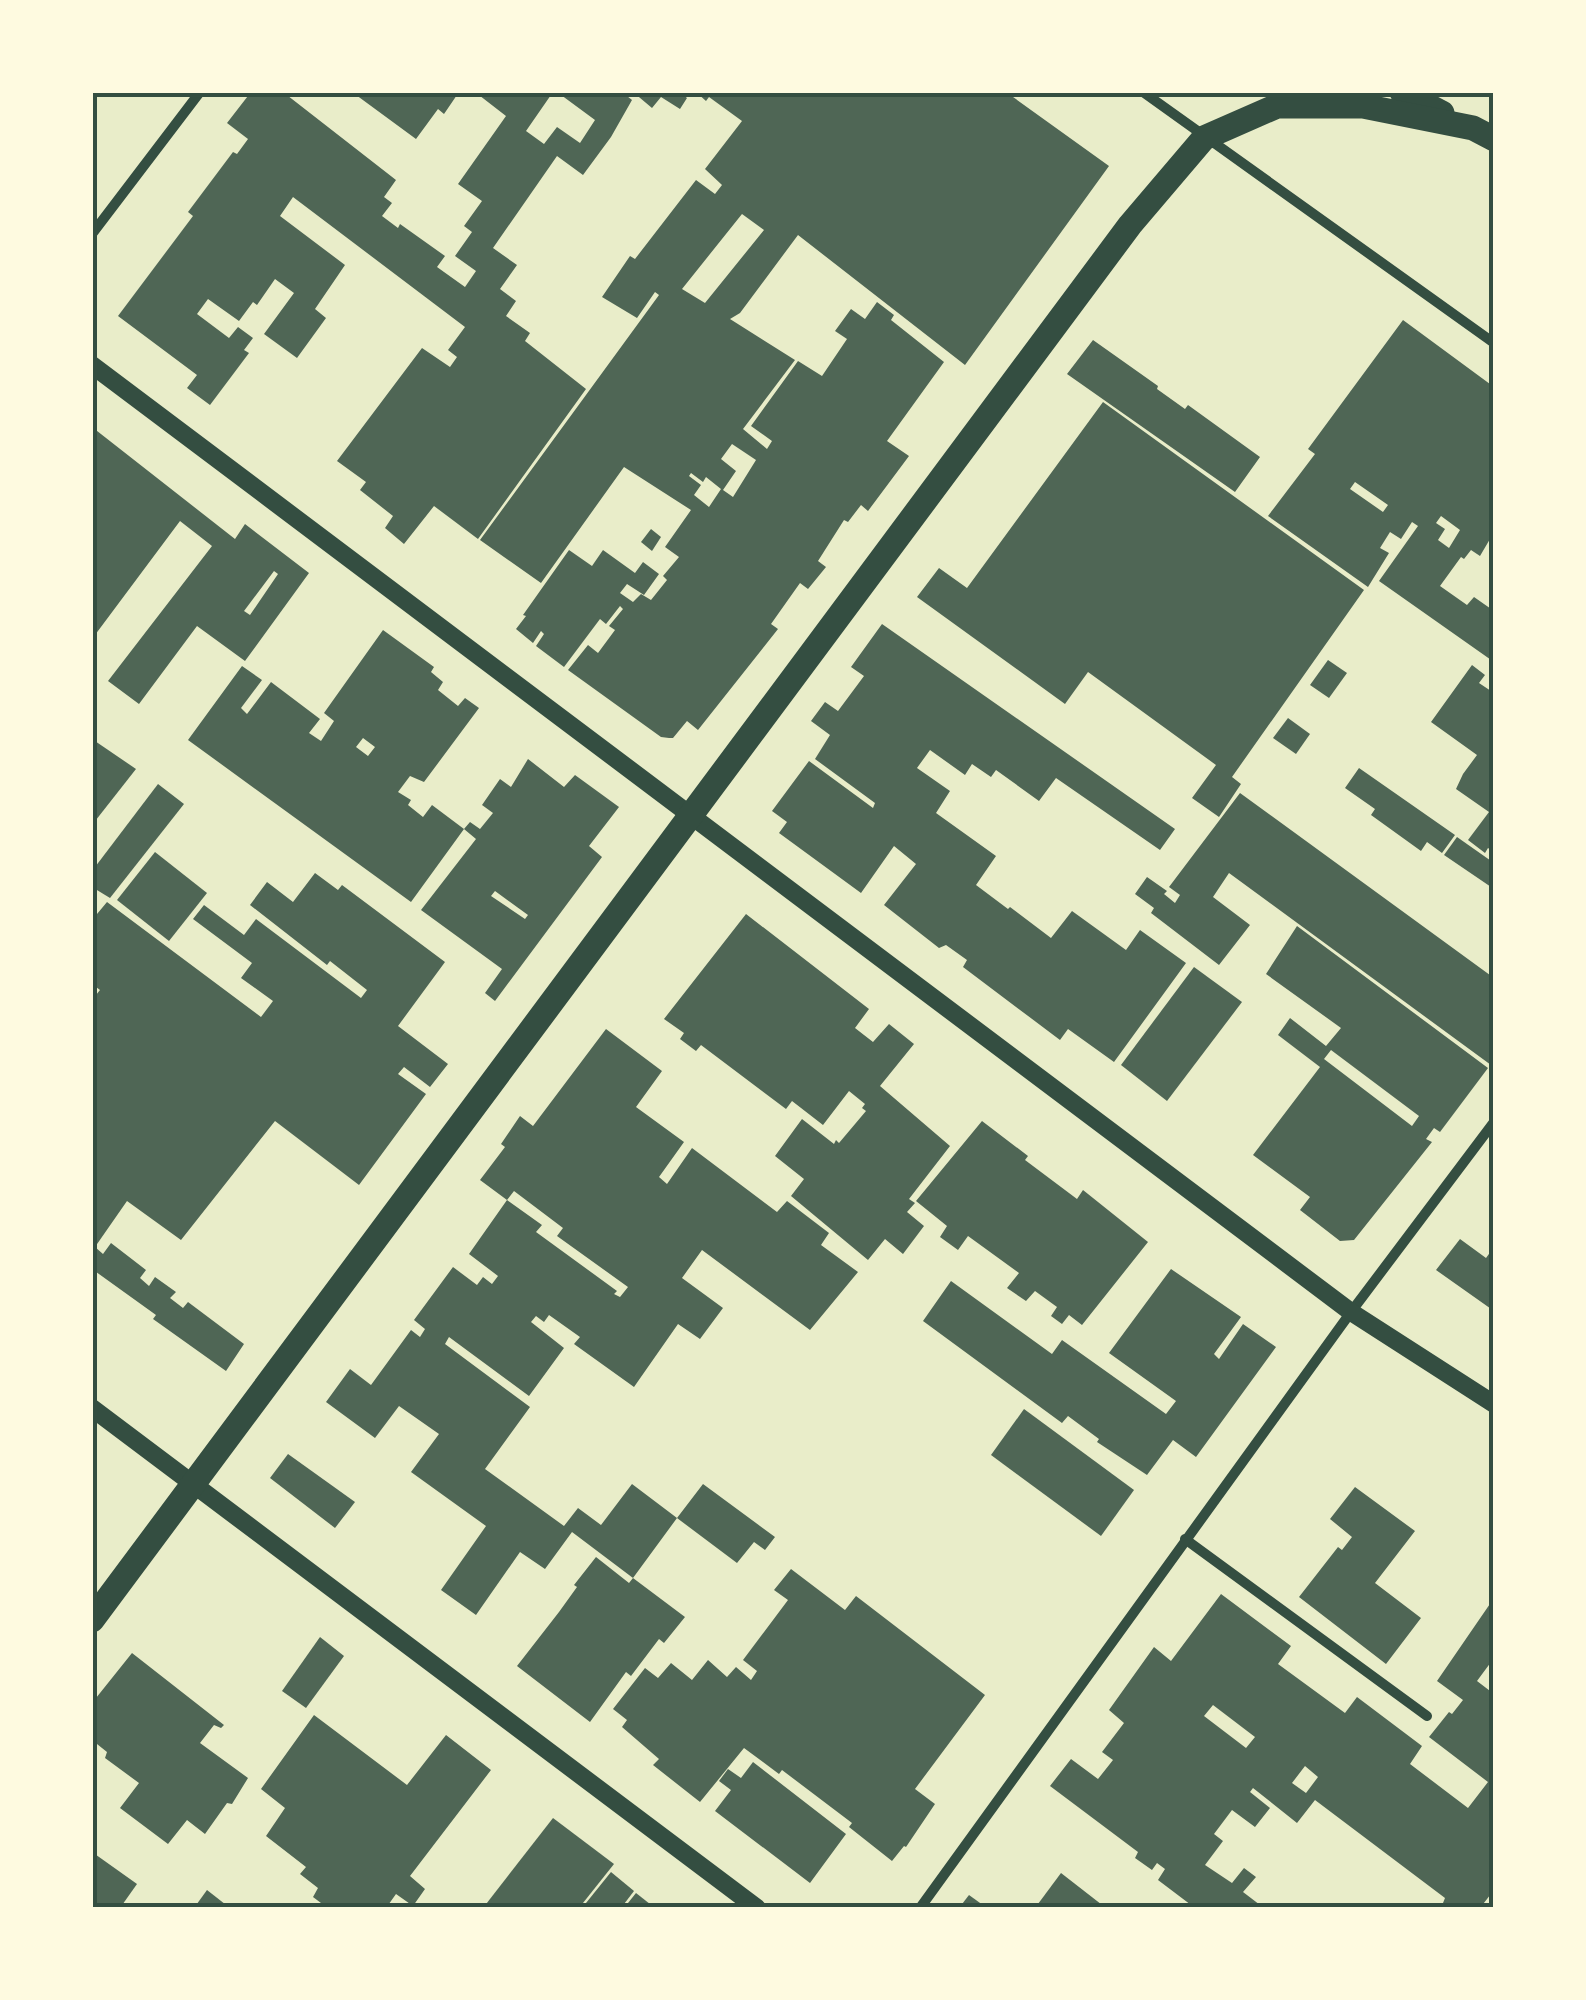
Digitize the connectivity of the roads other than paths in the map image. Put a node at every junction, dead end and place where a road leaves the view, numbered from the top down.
1 (200, 92) edge
2 (1143, 92) edge
3 (1402, 92) edge
4 (1483, 133) edge
5 (1204, 138) junction
6 (92, 234) edge
7 (1494, 342) edge
8 (92, 365) edge
9 (690, 815) junction
10 (1494, 1122) edge
11 (1351, 1312) junction
12 (1494, 1404) edge
13 (92, 1408) edge
14 (193, 1484) junction
15 (1186, 1540) junction
16 (92, 1620) edge
17 (1427, 1716) dead end
18 (757, 1908) edge
19 (920, 1908) edge

1 - 6 street
2 - 5 street
3 - 4 main road
4 - 5 main road
5 - 7 street
5 - 9 main road
8 - 9 street
9 - 11 street
9 - 14 main road
10 - 11 street
11 - 12 street
11 - 15 street
13 - 14 street
14 - 16 main road
14 - 18 street
15 - 17 street
15 - 19 street

